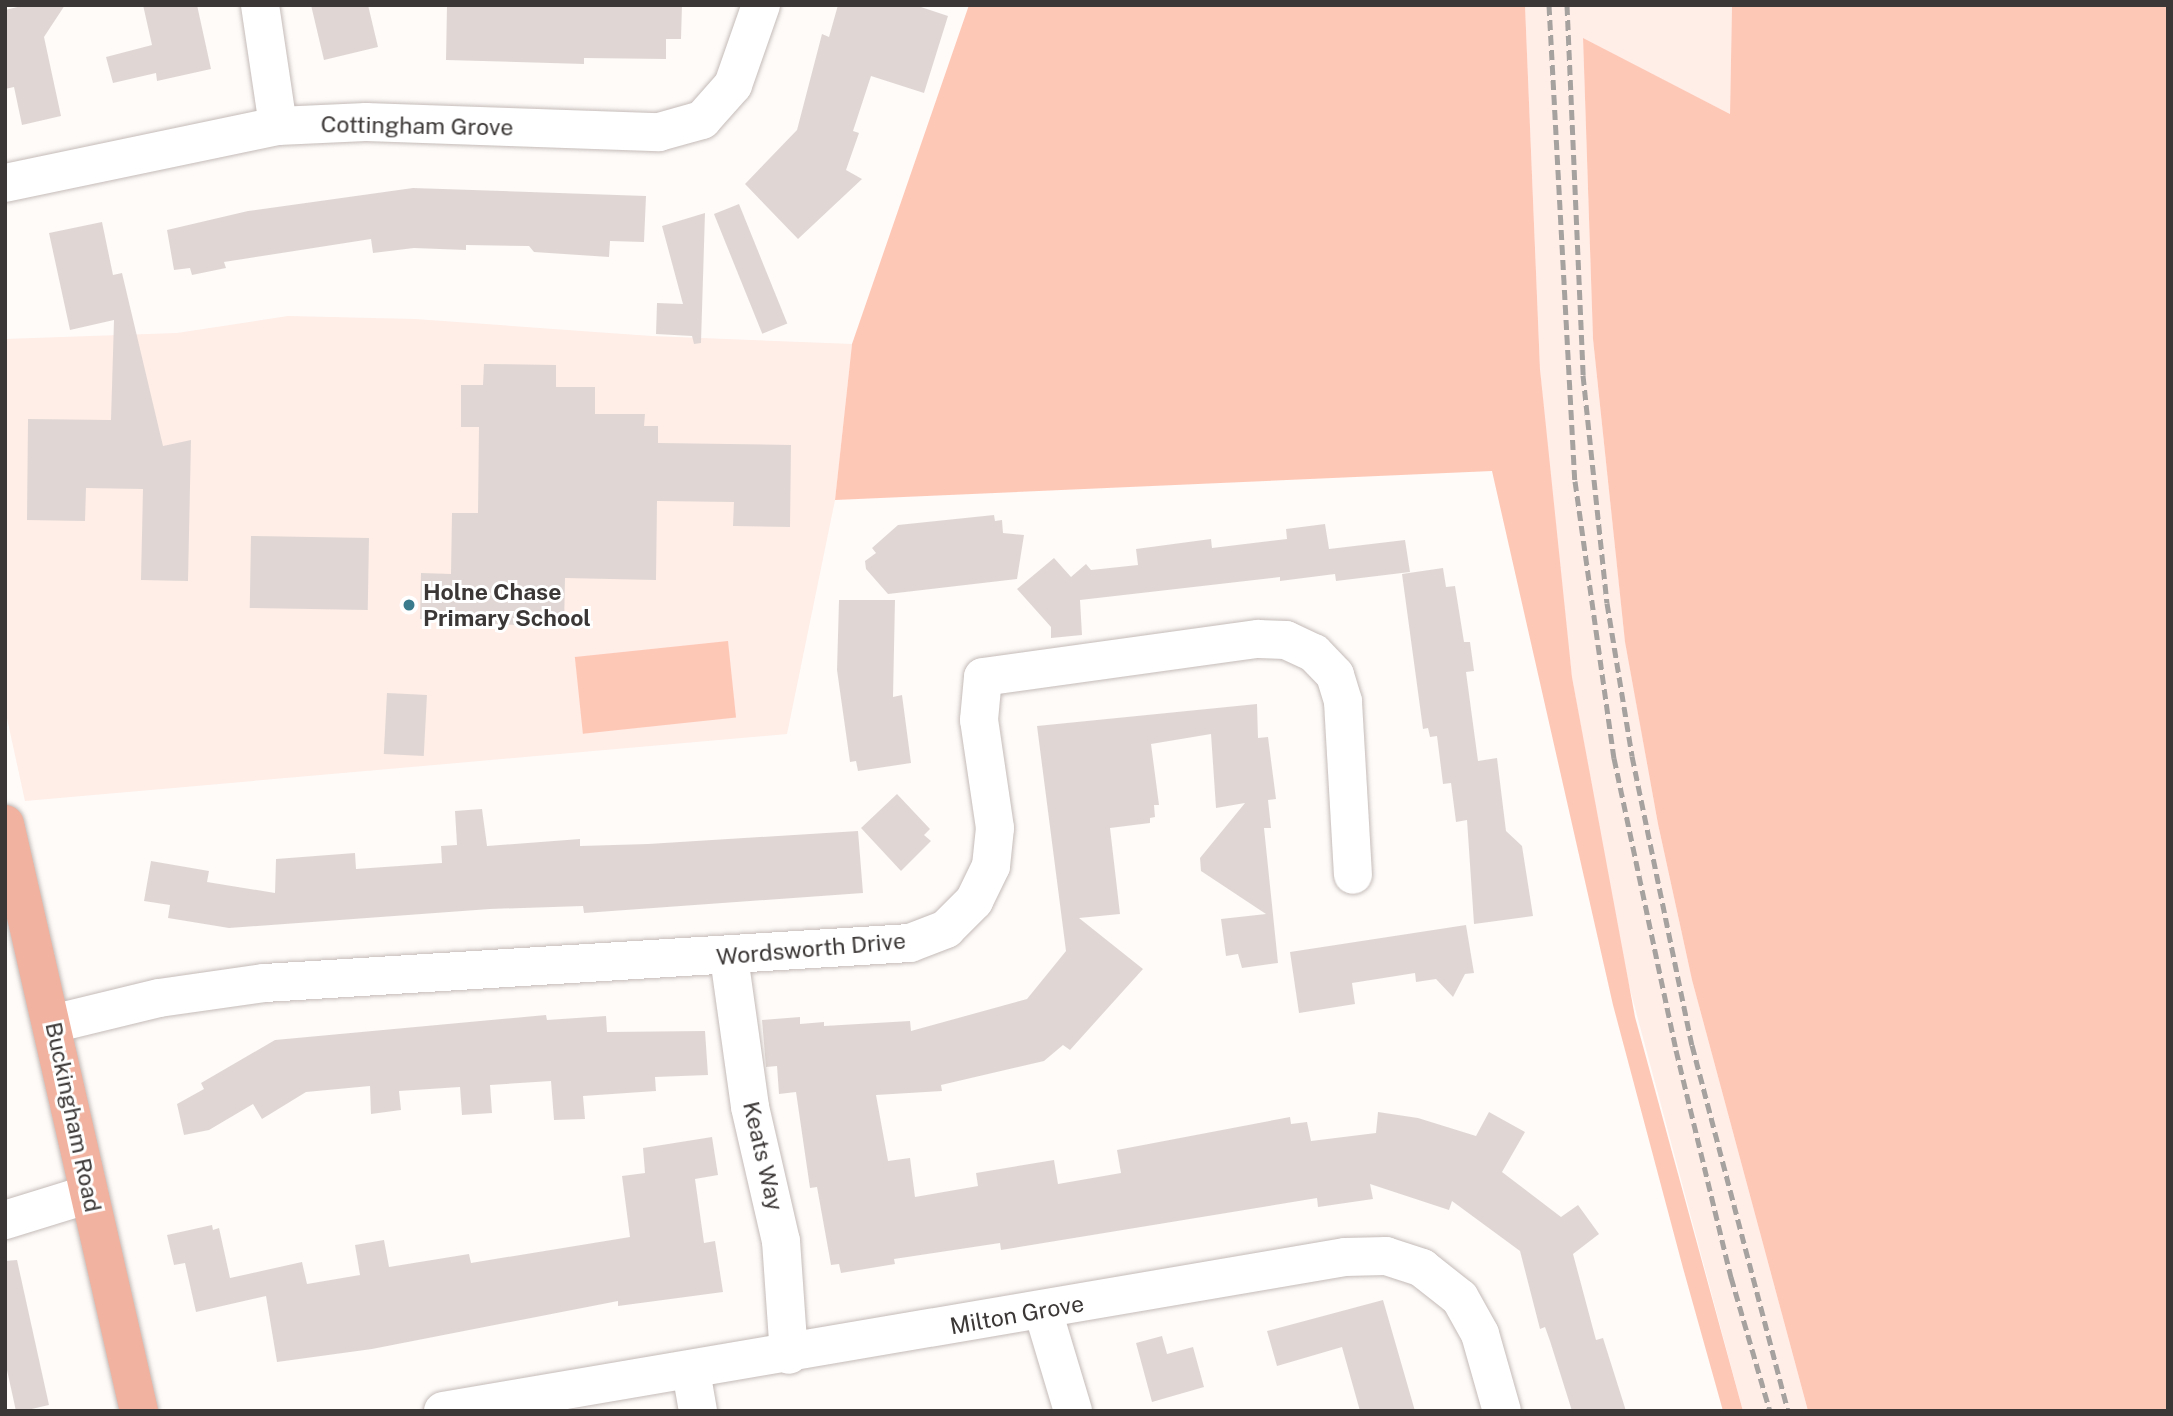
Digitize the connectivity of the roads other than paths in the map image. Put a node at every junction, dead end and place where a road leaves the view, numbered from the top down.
1 (260, 5) edge
2 (761, 5) edge
3 (278, 126) junction
4 (5, 183) edge
5 (5, 824) edge
6 (1353, 875) dead end
7 (729, 957) junction
8 (52, 1024) junction
9 (89, 1194) junction
10 (5, 1220) edge
11 (1043, 1311) junction
12 (789, 1355) junction
13 (691, 1371) junction
14 (139, 1411) edge
15 (443, 1411) edge
16 (698, 1411) edge
17 (1073, 1411) edge
18 (1502, 1411) edge

1 - 3 street
2 - 3 street, Cottingham Grove
3 - 4 street, Cottingham Grove
5 - 8 main road, Buckingham Road
6 - 7 street, Wordsworth Drive
7 - 8 street, Wordsworth Drive
7 - 12 street, Keats Way
8 - 9 main road, Buckingham Road
9 - 10 street
9 - 14 main road, Buckingham Road
11 - 12 street, Milton Grove
11 - 17 street
11 - 18 street, Milton Grove
12 - 13 street, Milton Grove
13 - 15 street, Milton Grove
13 - 16 street

